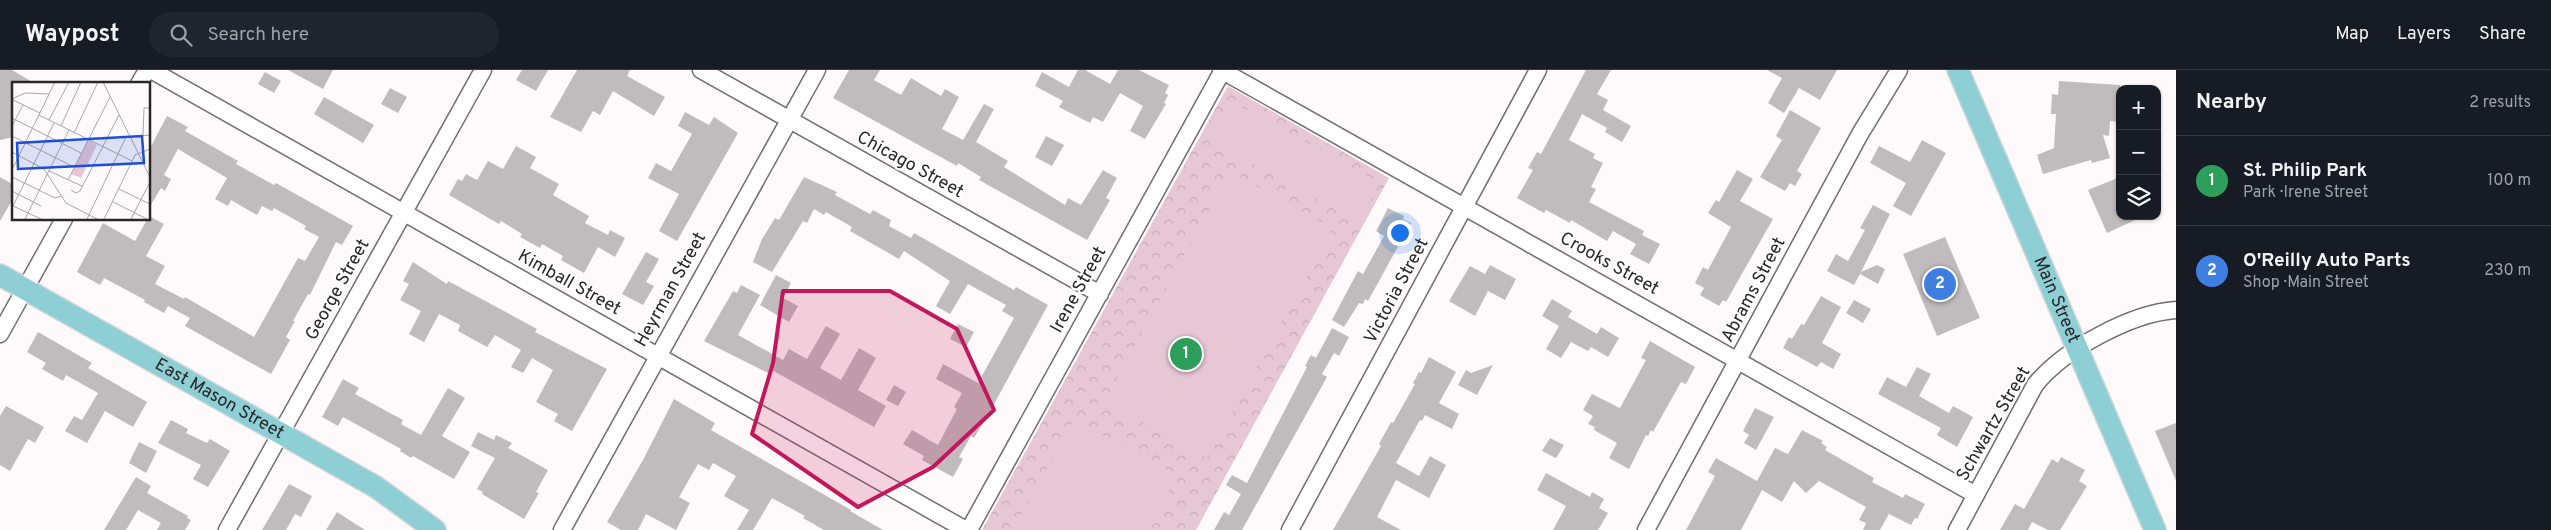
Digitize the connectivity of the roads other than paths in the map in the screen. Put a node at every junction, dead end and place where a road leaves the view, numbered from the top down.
1 (147, 70) edge
2 (151, 70) edge
3 (483, 70) edge
4 (701, 70) edge
5 (816, 70) edge
6 (1223, 70) edge
7 (1538, 70) edge
8 (1899, 70) edge
9 (1958, 70) edge
10 (140, 82) edge
11 (789, 119) junction
12 (1465, 206) junction
13 (404, 213) junction
14 (63, 220) edge
15 (0, 275) edge
16 (25, 289) junction
17 (1100, 294) junction
18 (2176, 310) edge
19 (0, 334) edge
20 (2078, 349) junction
21 (658, 356) junction
22 (1739, 360) junction
23 (282, 432) junction
24 (1976, 495) junction
25 (227, 530) edge
26 (435, 530) edge
27 (562, 530) edge
28 (968, 530) edge
29 (1290, 530) edge
30 (1646, 530) edge
31 (1957, 530) edge
32 (2155, 530) edge

1 - 10 street
2 - 13 street, Kimball Street
3 - 13 street, George Street
4 - 11 street, Chicago Street
5 - 11 street, Heyrman Street
6 - 12 street, Crooks Street
6 - 17 street, Irene Street
7 - 12 street, Victoria Street
8 - 22 street, Abrams Street
9 - 20 main road, Main Street
11 - 17 street, Chicago Street
11 - 21 street, Heyrman Street
12 - 22 street, Crooks Street
12 - 29 street, Victoria Street
13 - 21 street, Kimball Street
13 - 23 street, George Street
14 - 16 street
15 - 16 main road, East Mason Street
16 - 19 street
16 - 23 main road, East Mason Street
17 - 28 street, Irene Street
18 - 20 street, Schwartz Street
20 - 24 street, Schwartz Street
20 - 32 main road, Main Street
21 - 27 street, Heyrman Street
21 - 28 street, Kimball Street
22 - 24 street, Crooks Street
22 - 30 street, Abrams Street
23 - 25 street, George Street
23 - 26 main road, East Mason Street
24 - 31 street, Schwartz Street

